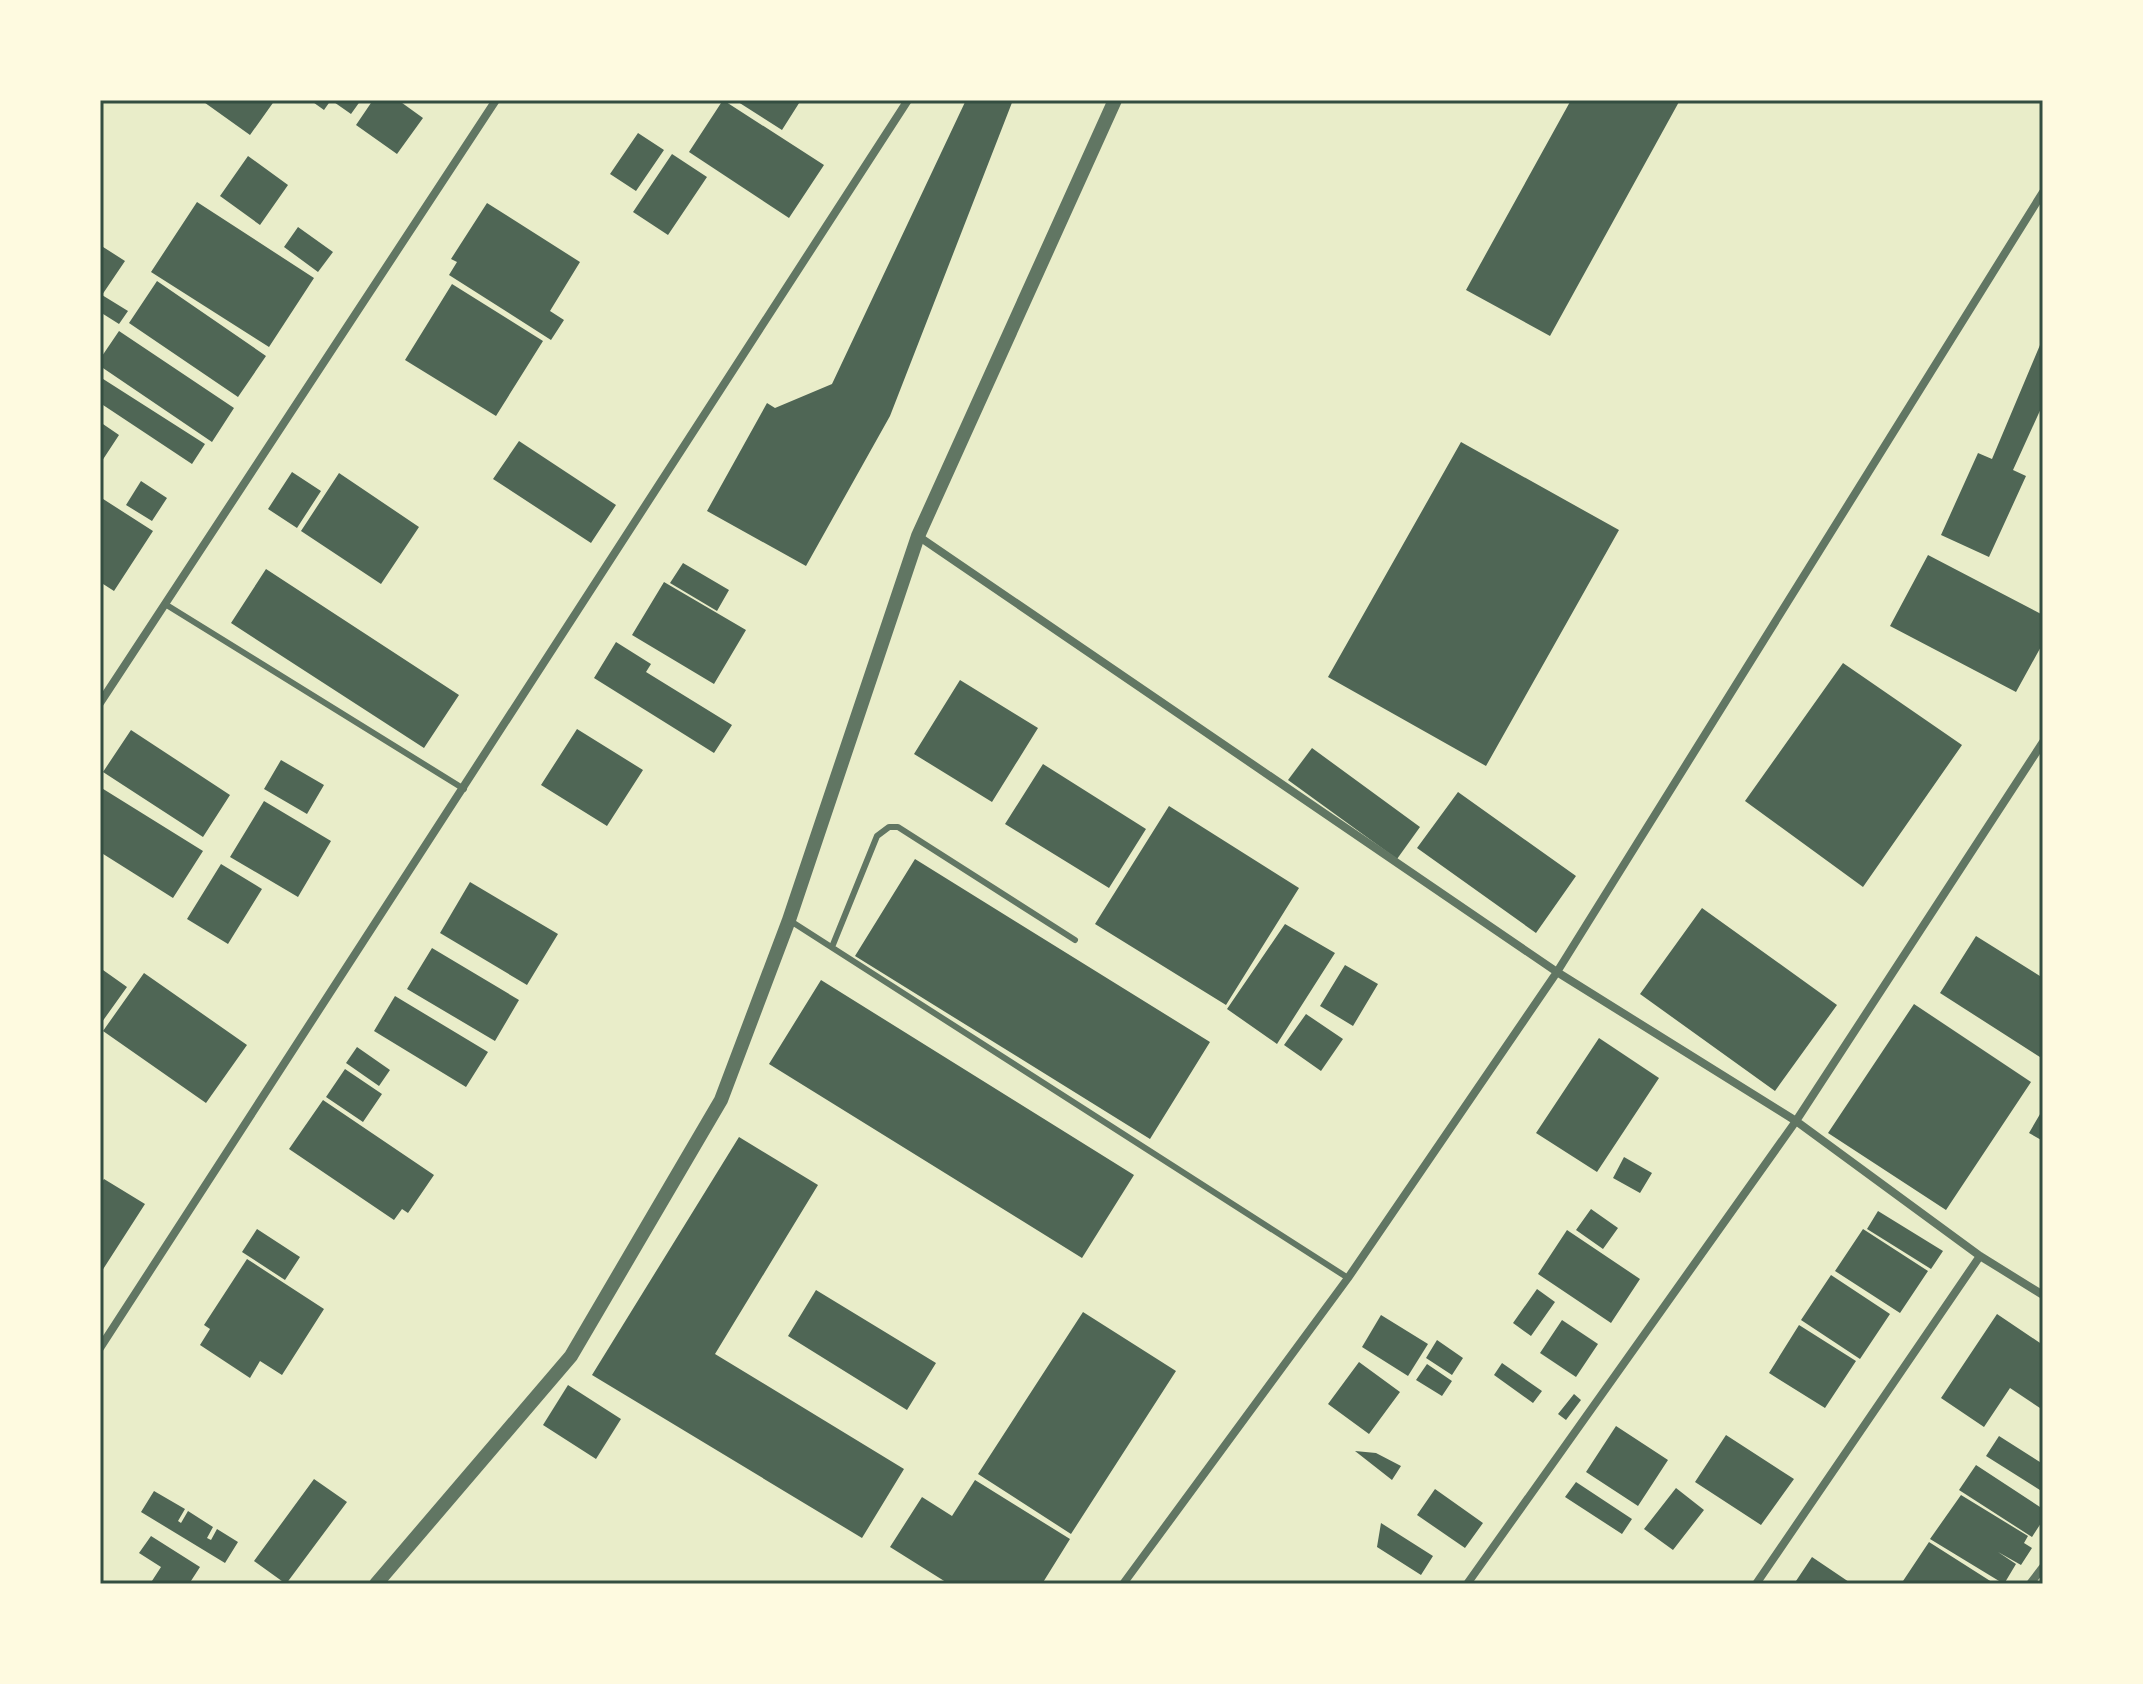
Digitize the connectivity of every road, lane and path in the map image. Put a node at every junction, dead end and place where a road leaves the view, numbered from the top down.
1 (496, 100) edge
2 (908, 100) edge
3 (1115, 100) edge
4 (2043, 192) edge
5 (918, 536) junction
6 (165, 604) junction
7 (100, 703) edge
8 (2043, 742) edge
9 (464, 789) junction
10 (789, 920) junction
11 (1075, 940) dead end
12 (832, 947) junction
13 (1557, 972) junction
14 (1796, 1121) junction
15 (1980, 1256) junction
16 (1348, 1278) junction
17 (2043, 1295) edge
18 (100, 1348) edge
19 (2043, 1567) edge
20 (376, 1584) edge
21 (1123, 1584) edge
22 (1467, 1584) edge
23 (1756, 1584) edge
24 (2030, 1584) edge

1 - 6 street
2 - 9 street
3 - 5 street
4 - 13 street
5 - 10 street
5 - 13 street
6 - 7 street
6 - 9 lane
8 - 14 street
9 - 18 street
10 - 12 lane
10 - 20 street
11 - 12 lane
12 - 16 lane
13 - 14 street
13 - 16 street
14 - 15 street
14 - 22 street
15 - 17 street
15 - 23 street
16 - 21 street
19 - 24 street

